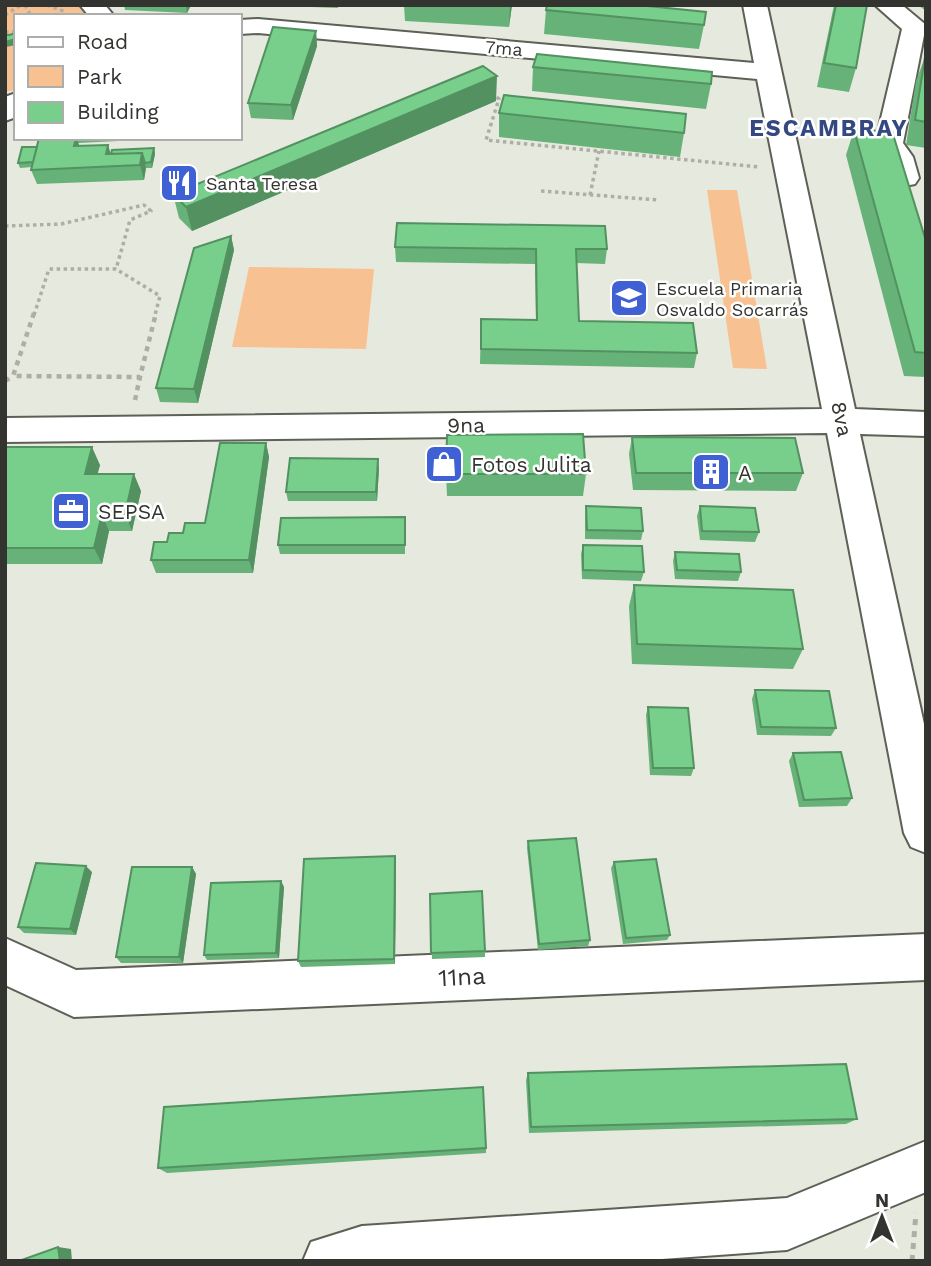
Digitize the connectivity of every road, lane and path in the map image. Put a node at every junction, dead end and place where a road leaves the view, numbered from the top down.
1 (20, 5) edge
2 (47, 5) edge
3 (755, 5) edge
4 (887, 5) edge
5 (67, 14) edge
6 (5, 15) edge
7 (255, 19) edge
8 (768, 72) junction
9 (490, 92) edge
10 (599, 151) junction
11 (913, 159) edge
12 (789, 170) junction
13 (541, 191) dead end
14 (590, 195) junction
15 (658, 200) dead end
16 (914, 208) edge
17 (5, 226) edge
18 (116, 269) junction
19 (13, 376) junction
20 (5, 381) edge
21 (842, 421) junction
22 (926, 425) edge
23 (5, 430) edge
24 (926, 833) edge
25 (926, 957) edge
26 (5, 961) edge
27 (926, 1166) edge
28 (330, 1261) edge

1 - 6 path
2 - 5 path
3 - 8 street, 8va
4 - 11 street
7 - 8 street, 7ma
8 - 12 street, 8va
9 - 10 path
10 - 12 path
10 - 14 path
11 - 16 street
12 - 21 street, 8va
13 - 14 path
14 - 15 path
17 - 18 path
18 - 19 path
18 - 19 path
19 - 20 path
21 - 22 street, 9na
21 - 23 street, 9na
21 - 24 street, 8va
25 - 26 street, 11na
27 - 28 street

